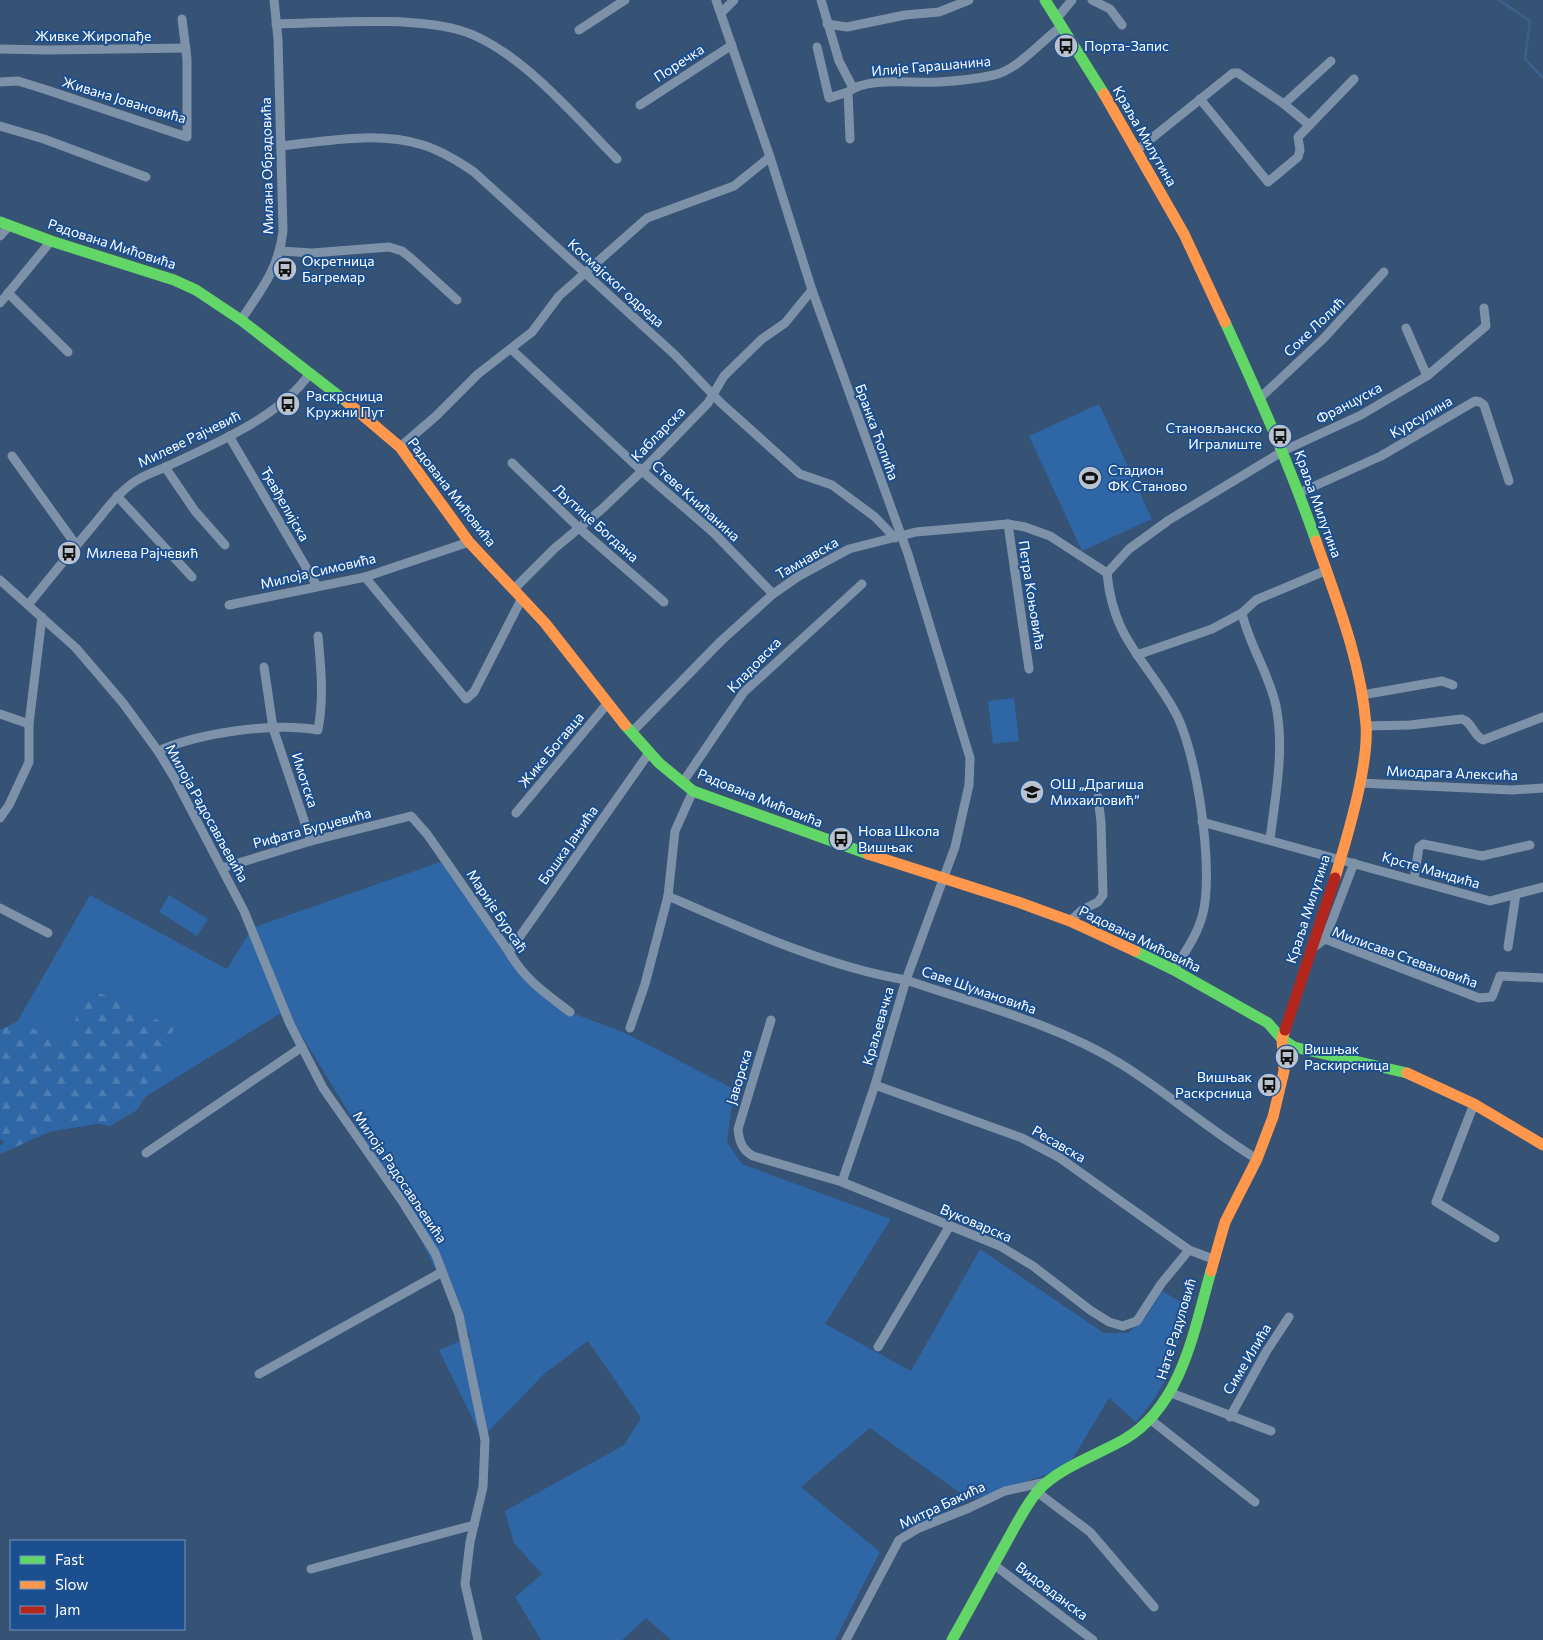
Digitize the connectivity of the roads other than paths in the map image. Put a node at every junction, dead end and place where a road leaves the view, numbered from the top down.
1 (274, 0) edge
2 (626, 0) edge
3 (716, 0) edge
4 (734, 0) edge
5 (821, 0) edge
6 (970, 0) edge
7 (1044, 0) edge
8 (1072, 0) edge
9 (1092, 0) edge
10 (721, 14) junction
11 (182, 19) dead end
12 (1059, 22) junction
13 (276, 24) junction
14 (827, 24) junction
15 (1122, 25) dead end
16 (579, 30) dead end
17 (732, 45) junction
18 (816, 47) dead end
19 (186, 48) junction
20 (0, 49) edge
21 (1331, 61) dead end
22 (1354, 78) dead end
23 (0, 82) edge
24 (851, 90) junction
25 (1200, 99) junction
26 (1284, 104) junction
27 (640, 105) dead end
28 (1308, 124) junction
29 (0, 126) edge
30 (850, 139) dead end
31 (281, 146) junction
32 (1137, 150) junction
33 (770, 157) junction
34 (618, 159) dead end
35 (146, 176) dead end
36 (4, 224) edge
37 (0, 236) edge
38 (51, 241) junction
39 (280, 251) junction
40 (1384, 272) dead end
41 (584, 274) junction
42 (812, 290) junction
43 (8, 293) junction
44 (457, 300) dead end
45 (0, 303) edge
46 (1484, 308) dead end
47 (241, 320) junction
48 (1406, 328) dead end
49 (511, 349) junction
50 (68, 352) dead end
51 (310, 373) junction
52 (1427, 376) junction
53 (713, 394) junction
54 (1260, 398) junction
55 (230, 436) junction
56 (400, 447) junction
57 (1283, 451) junction
58 (12, 456) dead end
59 (512, 463) dead end
60 (166, 467) junction
61 (642, 471) junction
62 (1509, 480) dead end
63 (1299, 493) junction
64 (117, 496) junction
65 (1008, 524) junction
66 (579, 528) junction
67 (898, 536) junction
68 (469, 542) junction
69 (76, 545) junction
70 (225, 545) dead end
71 (1327, 570) junction
72 (1108, 573) junction
73 (192, 577) dead end
74 (365, 577) junction
75 (0, 580) edge
76 (862, 584) dead end
77 (317, 586) junction
78 (518, 594) junction
79 (773, 594) junction
80 (664, 602) dead end
81 (28, 605) junction
82 (229, 605) dead end
83 (1242, 612) junction
84 (42, 617) junction
85 (318, 636) dead end
86 (1136, 655) junction
87 (264, 667) dead end
88 (1030, 669) dead end
89 (1453, 685) dead end
90 (1362, 695) junction
91 (607, 704) junction
92 (0, 714) edge
93 (1543, 717) edge
94 (29, 724) junction
95 (1366, 726) junction
96 (273, 728) junction
97 (631, 733) junction
98 (158, 751) junction
99 (649, 753) junction
100 (683, 782) junction
101 (1360, 783) junction
102 (1543, 788) edge
103 (693, 790) junction
104 (1098, 797) dead end
105 (516, 813) dead end
106 (411, 816) joint
107 (0, 818) edge
108 (1202, 822) junction
109 (1270, 840) junction
110 (310, 841) junction
111 (1530, 844) dead end
112 (1341, 860) junction
113 (1354, 863) junction
114 (222, 868) junction
115 (943, 878) junction
116 (1414, 879) junction
117 (1543, 887) edge
118 (1516, 894) junction
119 (668, 896) junction
120 (0, 908) edge
121 (1070, 922) junction
122 (48, 933) dead end
123 (1325, 939) junction
124 (1314, 947) junction
125 (1508, 947) dead end
126 (509, 952) junction
127 (1174, 970) junction
128 (1543, 978) edge
129 (906, 980) junction
130 (570, 1012) dead end
131 (770, 1020) dead end
132 (630, 1028) dead end
133 (1282, 1039) junction
134 (302, 1047) junction
135 (875, 1086) junction
136 (1474, 1104) junction
137 (740, 1143) joint
138 (1543, 1145) edge
139 (146, 1153) dead end
140 (1257, 1159) junction
141 (842, 1182) junction
142 (949, 1227) junction
143 (1495, 1238) dead end
144 (1189, 1250) junction
145 (1213, 1259) junction
146 (442, 1272) junction
147 (1289, 1317) dead end
148 (878, 1347) dead end
149 (259, 1374) dead end
150 (1171, 1393) junction
151 (1230, 1416) junction
152 (1151, 1420) junction
153 (1271, 1431) dead end
154 (1048, 1482) junction
155 (1037, 1492) junction
156 (1255, 1502) dead end
157 (474, 1526) junction
158 (994, 1564) junction
159 (311, 1569) dead end
160 (1154, 1606) dead end
161 (478, 1640) edge
162 (846, 1640) edge
163 (952, 1640) edge
164 (1093, 1640) edge

1 - 13 street, Милана Обрадовића
2 - 16 street
3 - 10 street, Бранка Ћопића
4 - 10 street
5 - 14 street
6 - 14 street
7 - 12 street, Краља Милутина
8 - 12 street
9 - 15 street
10 - 17 street, Бранка Ћопића
11 - 19 street
12 - 24 street, Илије Гарашанина
12 - 32 street, Краља Милутина
13 - 31 street, Милана Обрадовића
13 - 34 street
14 - 24 street
17 - 27 street, Поречка
17 - 33 street, Бранка Ћопића
18 - 24 street, Илије Гарашанина
19 - 20 street, Живке Жиропађе
19 - 23 street, Живана Јовановића
21 - 26 street
22 - 28 street
24 - 30 street
25 - 26 street
25 - 28 street
25 - 32 street
26 - 28 street
29 - 35 street
31 - 39 street, Милана Обрадовића
31 - 41 street, Космајског одреда
32 - 54 street, Краља Милутина
33 - 41 street
33 - 42 street, Бранка Ћопића
36 - 37 street
36 - 38 street, Радована Мићовића
38 - 43 street
38 - 47 street, Радована Мићовића
39 - 44 street
39 - 47 street, Милана Обрадовића
40 - 54 street, Соке Лолић
41 - 49 street
41 - 53 street, Космајског одреда
42 - 53 street, Кабларска
42 - 67 street, Бранка Ћопића
43 - 45 street
43 - 50 street
46 - 52 street, Француска
47 - 51 street, Радована Мићовића
48 - 52 street
49 - 56 street
49 - 61 street, Стеве Книћанина
51 - 55 street, Милеве Рајчевић
51 - 56 street, Радована Мићовића
52 - 57 street, Француска
53 - 61 street, Кабларска
53 - 67 street, Космајског одреда
54 - 57 street, Краља Милутина
55 - 60 street, Милеве Рајчевић
55 - 77 street, Ђевђелијска
56 - 68 street, Радована Мићовића
57 - 63 street, Краља Милутина
57 - 72 street, Француска
58 - 69 street
59 - 66 street, Љутице Богдана
60 - 64 street, Милеве Рајчевић
60 - 70 street
61 - 66 street, Кабларска
61 - 79 street, Стеве Книћанина
62 - 63 street, Курсулина
63 - 71 street, Краља Милутина
64 - 69 street, Милеве Рајчевић
64 - 73 street
65 - 67 street, Тамнавска
65 - 72 street, Тамнавска
65 - 88 street, Петра Коњовића
66 - 78 street, Кабларска
66 - 80 street, Љутице Богдана
67 - 79 street, Тамнавска
67 - 115 street, Бранка Ћопића
68 - 74 street, Милоја Симовића
68 - 78 street, Радована Мићовића
69 - 81 street, Милеве Рајчевић
71 - 83 street
71 - 90 street, Краља Милутина
72 - 86 street
74 - 77 street, Милоја Симовића
74 - 78 street, Кабларска
75 - 81 street, Милоја Радосављевића
76 - 100 street, Кладовска
77 - 82 street, Милоја Симовића
78 - 91 street, Радована Мићовића
79 - 97 street, Тамнавска
81 - 84 street, Милоја Радосављевића
83 - 86 street
83 - 109 street
84 - 94 street
84 - 98 street, Милоја Радосављевића
85 - 96 street
86 - 108 street
87 - 96 street
89 - 90 street
90 - 95 street, Краља Милутина
91 - 97 street, Радована Мићовића
91 - 105 street, Жике Богавца
92 - 94 street
93 - 95 street
94 - 107 street
95 - 101 street, Краља Милутина
96 - 98 street
96 - 110 street, Имотска
97 - 99 street, Радована Мићовића
98 - 114 street, Милоја Радосављевића
99 - 100 street, Радована Мићовића
99 - 126 street, Бошка Јањића
100 - 103 street, Радована Мићовића
101 - 102 street, Миодрага Алексића
101 - 112 street, Краља Милутина
103 - 115 street, Радована Мићовића
103 - 119 street
104 - 121 street
106 - 110 street, Рифата Бурџевића
106 - 126 street, Марије Бурсаћ
108 - 109 street, Крсте Мандића
108 - 127 street
109 - 112 street, Крсте Мандића
110 - 114 street, Рифата Бурџевића
111 - 116 street
112 - 113 street, Крсте Мандића
112 - 124 street, Краља Милутина
113 - 116 street, Крсте Мандића
113 - 123 street
114 - 134 street, Милоја Радосављевића
115 - 121 street, Радована Мићовића
115 - 129 street, Краљевачка
116 - 118 street, Крсте Мандића
117 - 118 street, Крсте Мандића
118 - 125 street
119 - 129 street, Саве Шумановића
119 - 132 street
120 - 122 street
121 - 127 street, Радована Мићовића
123 - 124 street, Милисава Стевановића
123 - 128 street, Милисава Стевановића
124 - 133 street, Краља Милутина
126 - 130 street, Марије Бурсаћ
127 - 133 street, Радована Мићовића
129 - 135 street, Краљевачка
129 - 140 street, Саве Шумановића
131 - 137 street, Јаворска
133 - 136 street, Радована Мићовића
133 - 140 street, Нате Радуловић
134 - 139 street
134 - 146 street, Милоја Радосављевића
135 - 141 street, Краљевачка
135 - 144 street, Ресавска
136 - 138 street, Радована Мићовића
136 - 143 street
137 - 141 street, Вуковарска
140 - 145 street, Нате Радуловић
141 - 142 street, Вуковарска
142 - 144 street, Вуковарска
142 - 148 street
144 - 145 street, Ресавска
145 - 150 street, Нате Радуловић
146 - 149 street
146 - 157 street, Милоја Радосављевића
147 - 151 street, Симе Илића
150 - 151 street
150 - 152 street, Нате Радуловић
151 - 153 street
152 - 154 street, Нате Радуловић
152 - 156 street
154 - 155 street, Нате Радуловић
154 - 162 street, Митра Бакића
155 - 158 street, Нате Радуловић
155 - 160 street
157 - 159 street
157 - 161 street, Милоја Радосављевића
158 - 163 street, Нате Радуловић
158 - 164 street, Видовданска

